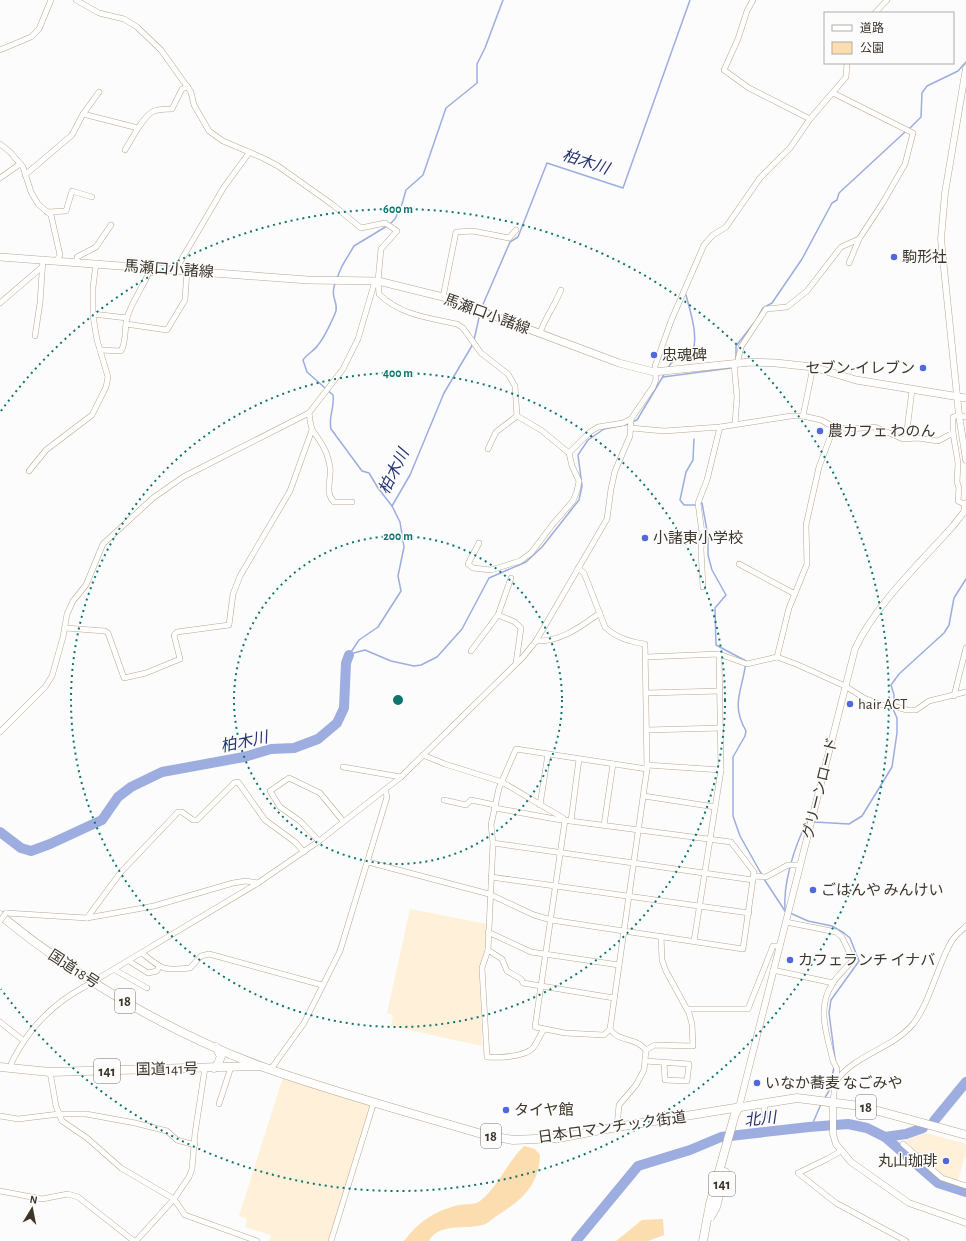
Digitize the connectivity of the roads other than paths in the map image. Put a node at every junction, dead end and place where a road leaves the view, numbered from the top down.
1 (51, 0) edge
2 (76, 0) edge
3 (753, 0) edge
4 (887, 0) edge
5 (876, 12) edge
6 (0, 50) edge
7 (848, 64) edge
8 (966, 68) edge
9 (188, 87) junction
10 (99, 92) dead end
11 (833, 93) junction
12 (83, 114) junction
13 (810, 119) junction
14 (138, 128) junction
15 (0, 144) edge
16 (125, 150) dead end
17 (249, 152) junction
18 (20, 164) junction
19 (25, 175) junction
20 (0, 178) edge
21 (92, 197) dead end
22 (47, 212) junction
23 (112, 225) dead end
24 (516, 230) dead end
25 (859, 239) junction
26 (0, 257) edge
27 (57, 260) junction
28 (76, 262) junction
29 (43, 263) junction
30 (96, 263) junction
31 (849, 263) dead end
32 (151, 267) junction
33 (176, 269) junction
34 (187, 270) junction
35 (376, 281) junction
36 (562, 290) dead end
37 (443, 298) junction
38 (0, 303) edge
39 (93, 314) junction
40 (127, 321) junction
41 (540, 333) junction
42 (35, 336) dead end
43 (100, 350) junction
44 (736, 364) junction
45 (813, 367) junction
46 (654, 372) junction
47 (912, 390) junction
48 (958, 396) junction
49 (966, 398) edge
50 (309, 412) junction
51 (959, 415) junction
52 (517, 416) junction
53 (803, 416) junction
54 (966, 417) edge
55 (631, 419) junction
56 (735, 424) junction
57 (720, 427) junction
58 (834, 427) junction
59 (631, 428) junction
60 (312, 430) junction
61 (953, 433) junction
62 (906, 438) junction
63 (488, 449) dead end
64 (569, 453) junction
65 (966, 460) edge
66 (29, 471) dead end
67 (352, 502) dead end
68 (966, 504) edge
69 (478, 543) dead end
70 (739, 564) dead end
71 (578, 568) junction
72 (511, 578) dead end
73 (703, 587) dead end
74 (795, 594) junction
75 (600, 613) junction
76 (498, 615) junction
77 (65, 628) junction
78 (536, 641) junction
79 (966, 648) edge
80 (471, 650) dead end
81 (719, 654) junction
82 (646, 657) junction
83 (777, 657) junction
84 (516, 663) junction
85 (845, 686) junction
86 (720, 691) junction
87 (966, 692) edge
88 (646, 694) junction
89 (954, 696) junction
90 (721, 728) junction
91 (647, 730) junction
92 (0, 732) edge
93 (548, 754) junction
94 (423, 755) junction
95 (579, 759) junction
96 (614, 764) junction
97 (344, 767) dead end
98 (647, 767) junction
99 (721, 770) junction
100 (401, 777) junction
101 (502, 782) junction
102 (384, 790) junction
103 (644, 796) junction
104 (444, 800) dead end
105 (540, 805) junction
106 (495, 806) junction
107 (715, 807) junction
108 (565, 820) junction
109 (342, 821) junction
110 (571, 821) junction
111 (604, 825) junction
112 (639, 829) junction
113 (710, 839) junction
114 (319, 841) junction
115 (493, 843) junction
116 (304, 852) junction
117 (560, 853) junction
118 (368, 862) junction
119 (634, 863) junction
120 (800, 865) junction
121 (705, 873) junction
122 (490, 877) junction
123 (753, 878) junction
124 (258, 884) junction
125 (556, 886) junction
126 (489, 894) junction
127 (629, 896) junction
128 (699, 906) junction
129 (748, 913) junction
130 (3, 914) edge
131 (87, 918) junction
132 (551, 920) junction
133 (0, 921) edge
134 (786, 922) junction
135 (966, 926) edge
136 (624, 930) junction
137 (488, 932) junction
138 (661, 936) junction
139 (694, 941) junction
140 (780, 946) junction
141 (488, 950) junction
142 (142, 953) junction
143 (546, 954) junction
144 (129, 961) junction
145 (619, 965) junction
146 (159, 967) junction
147 (115, 970) junction
148 (773, 970) junction
149 (833, 983) junction
150 (322, 985) junction
151 (541, 987) junction
152 (147, 988) dead end
153 (614, 998) junction
154 (687, 1009) junction
155 (0, 1022) edge
156 (544, 1029) junction
157 (610, 1029) junction
158 (24, 1041) junction
159 (215, 1047) junction
160 (646, 1050) junction
161 (645, 1060) junction
162 (664, 1062) junction
163 (262, 1066) junction
164 (0, 1067) edge
165 (10, 1068) junction
166 (210, 1068) junction
167 (230, 1068) junction
168 (271, 1069) junction
169 (50, 1072) junction
170 (836, 1080) junction
171 (833, 1101) junction
172 (374, 1102) junction
173 (764, 1102) junction
174 (219, 1104) dead end
175 (739, 1107) junction
176 (58, 1114) junction
177 (0, 1116) edge
178 (766, 1116) dead end
179 (617, 1126) junction
180 (966, 1135) edge
181 (903, 1144) dead end
182 (195, 1145) junction
183 (841, 1151) junction
184 (966, 1186) edge
185 (0, 1191) edge
186 (174, 1199) junction
187 (966, 1223) edge
188 (135, 1241) edge
189 (256, 1241) edge
190 (331, 1241) edge
191 (703, 1241) edge
192 (906, 1241) edge

1 - 6 street
2 - 9 street
3 - 13 street
4 - 5 street
7 - 11 street
8 - 48 street
9 - 14 street
9 - 17 street
10 - 12 street
11 - 13 street
11 - 25 street
12 - 14 street
12 - 19 street
13 - 46 street
14 - 16 street
15 - 18 street
17 - 33 street
17 - 35 street
18 - 19 street
18 - 20 street
19 - 22 street
21 - 22 street
22 - 27 street
23 - 28 street
24 - 37 street
25 - 31 street
25 - 44 street
26 - 29 main road, 馬瀬口小諸線
27 - 28 main road, 馬瀬口小諸線
27 - 29 main road, 馬瀬口小諸線
28 - 30 main road, 馬瀬口小諸線
29 - 38 street
29 - 42 street
30 - 32 main road, 馬瀬口小諸線
30 - 39 street
32 - 33 main road, 馬瀬口小諸線
32 - 40 street
33 - 34 main road, 馬瀬口小諸線
34 - 35 main road, 馬瀬口小諸線
34 - 40 street
35 - 37 main road, 馬瀬口小諸線
35 - 50 street
35 - 52 street
36 - 41 street
37 - 41 main road, 馬瀬口小諸線
39 - 40 street
39 - 43 street
40 - 43 street
41 - 46 main road, 馬瀬口小諸線
43 - 66 street
44 - 45 main road, 馬瀬口小諸線
44 - 46 main road, 馬瀬口小諸線
44 - 56 street
45 - 47 main road, 馬瀬口小諸線
45 - 53 street
46 - 55 street
47 - 48 main road, 馬瀬口小諸線
47 - 62 street
48 - 49 main road, 馬瀬口小諸線
48 - 51 street
50 - 60 street
50 - 77 street
51 - 54 street
51 - 61 street
51 - 65 street
52 - 63 street
52 - 64 street
53 - 56 street
53 - 58 street
55 - 59 street
55 - 64 street
56 - 57 street
57 - 59 street
57 - 73 street
58 - 62 street
58 - 74 street
59 - 71 street
60 - 67 street
60 - 77 street
61 - 62 street
61 - 68 street
64 - 69 street
68 - 85 street, グリーンロード
70 - 74 street
71 - 75 street
71 - 78 street
72 - 76 street
74 - 83 street
75 - 78 street
75 - 82 street
76 - 80 street
76 - 84 street
77 - 92 street
78 - 84 street
79 - 89 street
81 - 82 street
81 - 83 street
81 - 86 street
82 - 88 street
83 - 85 street
84 - 94 street
85 - 89 street
85 - 120 street, グリーンロード
86 - 88 street
86 - 90 street
87 - 89 street
88 - 91 street
90 - 91 street
90 - 99 street
91 - 98 street
93 - 95 street
93 - 101 street
93 - 105 street
94 - 100 street
94 - 101 street
95 - 96 street
95 - 110 street
96 - 98 street
96 - 111 street
97 - 100 street
98 - 99 street
98 - 103 street
99 - 107 street
100 - 102 street
101 - 105 street
101 - 106 street
102 - 109 street
102 - 118 street
103 - 107 street
103 - 112 street
104 - 106 street
105 - 108 street
106 - 108 street
106 - 115 street
107 - 113 street
108 - 110 street
108 - 117 street
109 - 114 street
109 - 114 street
110 - 111 street
111 - 112 street
112 - 113 street
112 - 119 street
113 - 121 street
113 - 123 street
114 - 116 street
115 - 117 street
115 - 122 street
116 - 124 street
116 - 131 street
117 - 119 street
117 - 125 street
118 - 126 street
118 - 150 street
119 - 121 street
119 - 127 street
120 - 123 street
120 - 134 street, グリーンロード
121 - 123 street
121 - 128 street
122 - 125 street
122 - 126 street
123 - 129 street
124 - 131 street
124 - 142 street
125 - 127 street
125 - 132 street
126 - 132 street
126 - 137 street
127 - 128 street
127 - 136 street
128 - 129 street
128 - 139 street
129 - 139 street
130 - 131 street
130 - 133 street, bridge
130 - 159 highway, 国道18号 / 18
132 - 136 street
132 - 143 street
134 - 140 street, グリーンロード
134 - 149 street
135 - 170 street
136 - 138 street
136 - 145 street
137 - 141 street
137 - 143 street
138 - 139 street
138 - 154 street
140 - 148 street, グリーンロード
140 - 154 street
141 - 151 street
141 - 156 street
142 - 144 street
142 - 146 street
143 - 145 street
143 - 151 street
144 - 146 street
144 - 147 street
145 - 153 street
146 - 150 street
147 - 152 street
147 - 158 street, bridge
148 - 149 street
148 - 175 street, グリーンロード
149 - 170 street
150 - 168 street
151 - 153 street
151 - 156 street
153 - 157 street
154 - 160 street
155 - 158 street
156 - 157 street
157 - 160 street
158 - 165 street
159 - 163 highway, 国道18号 / 18
159 - 166 highway
160 - 161 street
161 - 162 street
161 - 179 street
162 - 162 street
163 - 167 highway, 国道141号 / 141
163 - 168 highway, 日本ロマンチック街道 / 18
164 - 165 highway, 国道141号 / 141
165 - 169 highway, 国道141号 / 141
166 - 167 highway, 国道141号 / 141
166 - 169 highway, 国道141号 / 141
166 - 182 street
167 - 174 street
168 - 172 highway, 日本ロマンチック街道 / 18
169 - 176 street
170 - 171 street
171 - 173 highway, 日本ロマンチック街道 / 18
171 - 180 highway, 日本ロマンチック街道 / 18
171 - 183 street
172 - 179 highway, 日本ロマンチック街道 / 18
172 - 190 street
173 - 175 highway, 日本ロマンチック街道 / 18
173 - 178 street
175 - 179 highway, 日本ロマンチック街道 / 18
175 - 191 highway, 141
176 - 177 street
176 - 182 street
176 - 186 street
181 - 184 street
182 - 186 street
183 - 187 street
183 - 192 street
185 - 188 street
186 - 188 street
186 - 189 street

